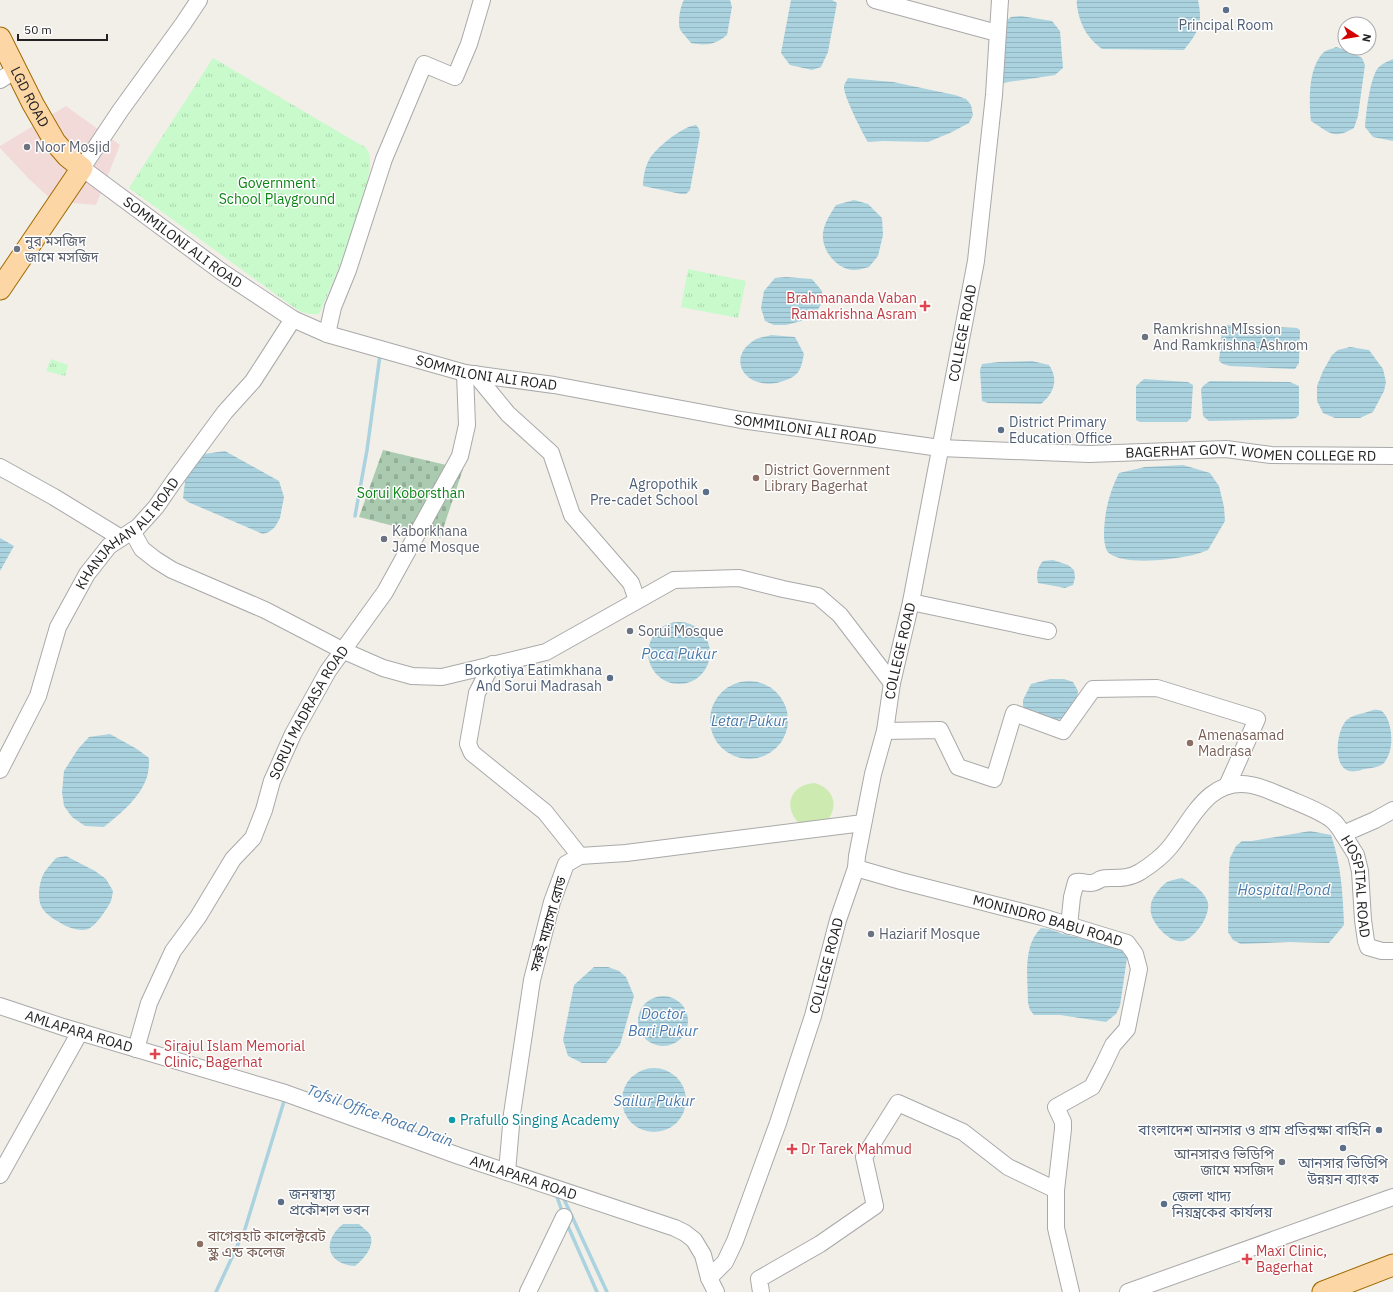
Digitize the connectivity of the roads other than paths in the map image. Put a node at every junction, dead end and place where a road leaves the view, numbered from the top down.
1 (199, 0) edge
2 (482, 0) edge
3 (875, 0) edge
4 (1000, 0) edge
5 (997, 33) junction
6 (0, 38) edge
7 (8, 75) edge
8 (82, 168) junction
9 (0, 289) edge
10 (293, 319) junction
11 (327, 334) junction
12 (470, 374) junction
13 (940, 448) junction
14 (1393, 456) edge
15 (0, 467) edge
16 (127, 535) junction
17 (637, 600) junction
18 (911, 602) junction
19 (1048, 631) dead end
20 (342, 650) junction
21 (492, 664) junction
22 (892, 683) junction
23 (885, 731) junction
24 (0, 770) edge
25 (1227, 786) junction
26 (1393, 810) edge
27 (863, 823) junction
28 (1343, 834) junction
29 (580, 856) junction
30 (856, 868) junction
31 (1069, 926) junction
32 (1393, 951) edge
33 (0, 1006) edge
34 (80, 1032) junction
35 (136, 1049) junction
36 (507, 1172) junction
37 (0, 1175) edge
38 (1056, 1190) junction
39 (1393, 1197) edge
40 (564, 1217) dead end
41 (1393, 1265) edge
42 (713, 1285) edge
43 (528, 1292) edge
44 (761, 1292) edge
45 (1071, 1292) edge
46 (1128, 1292) edge
47 (1323, 1292) edge

1 - 8 street
2 - 11 street
3 - 5 street
4 - 5 street, COLLEGE ROAD
5 - 13 street, COLLEGE ROAD
6 - 7 main road, LGD ROAD
7 - 8 main road, LGD ROAD
8 - 9 main road
8 - 10 street, SOMMILONI ALI ROAD
10 - 11 street, SOMMILONI ALI ROAD
10 - 16 street, KHANJAHAN ALI ROAD
11 - 12 street, SOMMILONI ALI ROAD
12 - 13 street, SOMMILONI ALI ROAD
12 - 17 street
12 - 20 street, SORUI MADRASA ROAD
13 - 14 street, BAGERHAT GOVT. WOMEN COLLEGE RD
13 - 18 street, COLLEGE ROAD
15 - 16 street
16 - 20 street
16 - 24 street, KHANJAHAN ALI ROAD
17 - 21 street
17 - 22 street
18 - 19 street
18 - 22 street, COLLEGE ROAD
20 - 21 street
20 - 35 street, SORUI MADRASA ROAD
21 - 29 street
22 - 23 street, COLLEGE ROAD
23 - 25 street
23 - 27 street, COLLEGE ROAD
25 - 28 street
25 - 31 street
26 - 28 street, HOSPITAL ROAD
27 - 29 street
27 - 30 street, COLLEGE ROAD
28 - 32 street, HOSPITAL ROAD
29 - 36 street, সরুই মাদ্রাসা রোড
30 - 31 street, MONINDRO BABU ROAD
30 - 42 street, COLLEGE ROAD
31 - 38 street, MONINDRO BABU ROAD
33 - 34 street, AMLAPARA ROAD
34 - 35 street, AMLAPARA ROAD
34 - 37 street
35 - 36 street, AMLAPARA ROAD
36 - 42 street, AMLAPARA ROAD
38 - 44 street
38 - 45 street, MONINDRO BABU ROAD
39 - 46 street
40 - 43 street
41 - 47 main road

